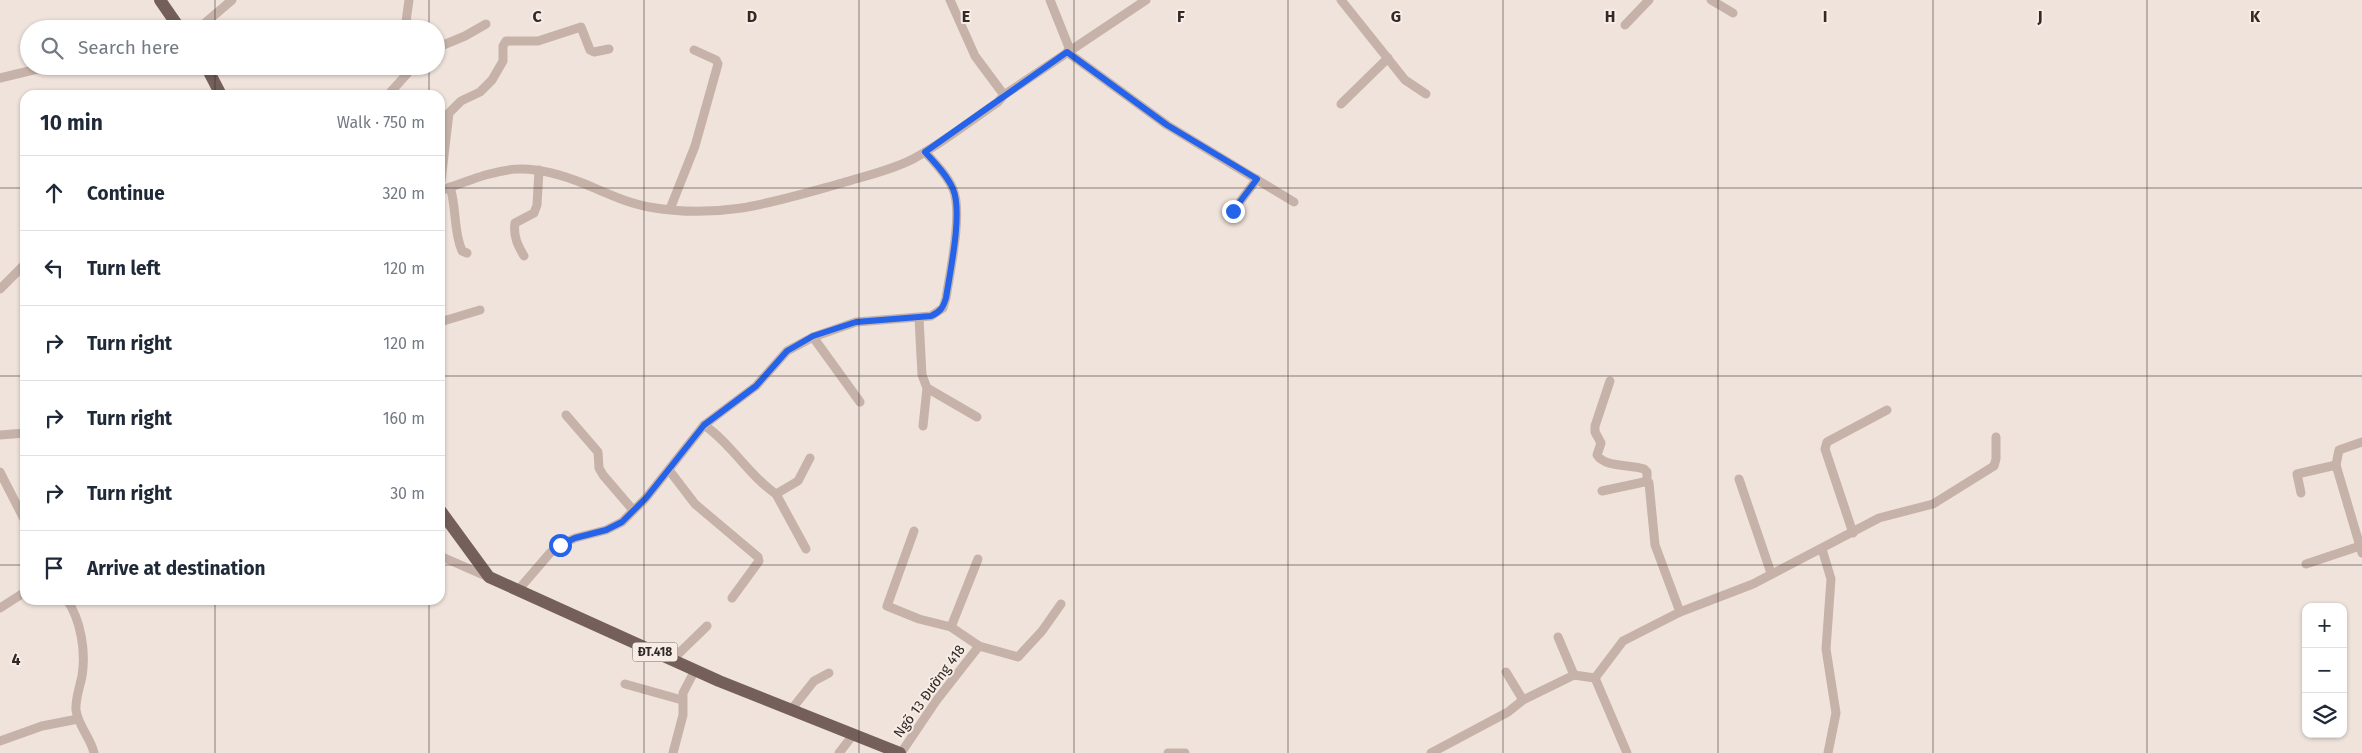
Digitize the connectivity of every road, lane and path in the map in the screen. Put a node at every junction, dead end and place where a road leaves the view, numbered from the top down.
1 (160, 0) edge
2 (232, 0) edge
3 (409, 0) edge
4 (950, 0) edge
5 (1050, 0) edge
6 (1146, 0) edge
7 (1341, 0) edge
8 (1649, 0) edge
9 (1711, 0) edge
10 (1733, 13) dead end
11 (174, 20) edge
12 (209, 20) edge
13 (406, 20) edge
14 (486, 24) dead end
15 (1625, 25) dead end
16 (445, 44) edge
17 (609, 49) dead end
18 (694, 50) dead end
19 (1069, 51) junction
20 (1388, 58) junction
21 (20, 73) edge
22 (211, 75) edge
23 (406, 75) edge
24 (0, 78) edge
25 (218, 90) edge
26 (392, 90) edge
27 (1426, 94) dead end
28 (1004, 95) junction
29 (1341, 104) dead end
30 (445, 148) edge
31 (925, 152) junction
32 (539, 170) junction
33 (1257, 179) junction
34 (450, 187) junction
35 (445, 188) edge
36 (1294, 202) dead end
37 (670, 209) junction
38 (1233, 211) dead end
39 (467, 253) dead end
40 (524, 256) dead end
41 (20, 269) edge
42 (0, 290) edge
43 (480, 310) dead end
44 (919, 318) junction
45 (445, 320) edge
46 (813, 336) junction
47 (1610, 382) dead end
48 (927, 388) junction
49 (860, 402) dead end
50 (1887, 410) dead end
51 (566, 415) dead end
52 (977, 417) dead end
53 (704, 425) junction
54 (923, 426) dead end
55 (20, 433) edge
56 (0, 435) edge
57 (1996, 437) dead end
58 (2362, 442) edge
59 (810, 458) dead end
60 (2336, 465) junction
61 (669, 470) junction
62 (0, 472) edge
63 (1739, 479) dead end
64 (1647, 481) junction
65 (1602, 491) dead end
66 (2301, 493) dead end
67 (776, 494) junction
68 (633, 510) junction
69 (20, 511) edge
70 (445, 517) edge
71 (914, 531) dead end
72 (1853, 533) junction
73 (2361, 545) edge
74 (806, 549) dead end
75 (1822, 549) junction
76 (445, 558) edge
77 (978, 559) dead end
78 (2306, 564) dead end
79 (1771, 573) junction
80 (489, 577) junction
81 (519, 589) junction
82 (20, 595) edge
83 (732, 598) dead end
84 (1061, 604) dead end
85 (70, 605) edge
86 (0, 608) edge
87 (1680, 612) junction
88 (707, 626) dead end
89 (951, 627) junction
90 (1558, 637) dead end
91 (979, 646) junction
92 (672, 660) junction
93 (695, 670) junction
94 (829, 672) dead end
95 (1506, 672) dead end
96 (1574, 675) junction
97 (1595, 678) junction
98 (625, 684) dead end
99 (682, 700) junction
100 (1523, 700) junction
101 (791, 710) junction
102 (78, 719) junction
103 (852, 735) junction
104 (0, 741) edge
105 (94, 753) edge
106 (673, 753) edge
107 (840, 753) edge
108 (901, 753) edge
109 (1168, 753) edge
110 (1185, 753) edge
111 (1431, 753) edge
112 (1627, 753) edge
113 (1828, 753) edge

1 - 11 main road
2 - 12 street
3 - 13 street
4 - 28 street
5 - 19 street
6 - 19 street
7 - 20 street
8 - 15 street
9 - 10 street
14 - 16 street
17 - 30 street
18 - 37 street
19 - 28 street
19 - 33 street
20 - 27 street
20 - 29 street
21 - 24 street
22 - 25 main road
23 - 26 street
28 - 31 street
31 - 37 street
31 - 44 street
32 - 34 street
32 - 37 street
32 - 40 street
33 - 36 street
33 - 38 street
34 - 35 street
34 - 39 street
41 - 42 street
43 - 45 street
44 - 46 street
44 - 48 street
46 - 49 street
46 - 53 street
47 - 64 street
48 - 52 street
48 - 54 street
50 - 72 street
51 - 68 street
53 - 61 street
53 - 67 street
55 - 56 street
57 - 72 street
58 - 60 street
59 - 67 street
60 - 66 street
60 - 73 street
61 - 68 street
61 - 83 street
62 - 69 street
63 - 79 street
64 - 65 street
64 - 87 street
67 - 74 street
68 - 81 street
70 - 80 main road
71 - 89 street, Ngõ 13 Đường 418
72 - 75 street
73 - 78 street
75 - 79 street
75 - 113 street
76 - 80 street
77 - 89 street, Ngõ 13 Đường 418
79 - 87 street
80 - 81 main road, ĐT.418
81 - 92 main road, ĐT.418
82 - 86 street
84 - 91 street, Ngõ 13 Đường 418
85 - 102 street
87 - 97 street
88 - 92 street
89 - 91 street, Ngõ 13 Đường 418
90 - 96 street
91 - 108 street, Ngõ 13 Đường 418
92 - 93 main road, ĐT.418
93 - 99 street
93 - 101 main road, ĐT.418
94 - 101 street
95 - 100 street
96 - 97 street
96 - 100 street
97 - 112 street
98 - 99 street
99 - 106 street
100 - 111 street
101 - 103 main road, ĐT.418
102 - 104 street
102 - 105 street
103 - 107 street
103 - 108 main road, ĐT.418
109 - 110 street

